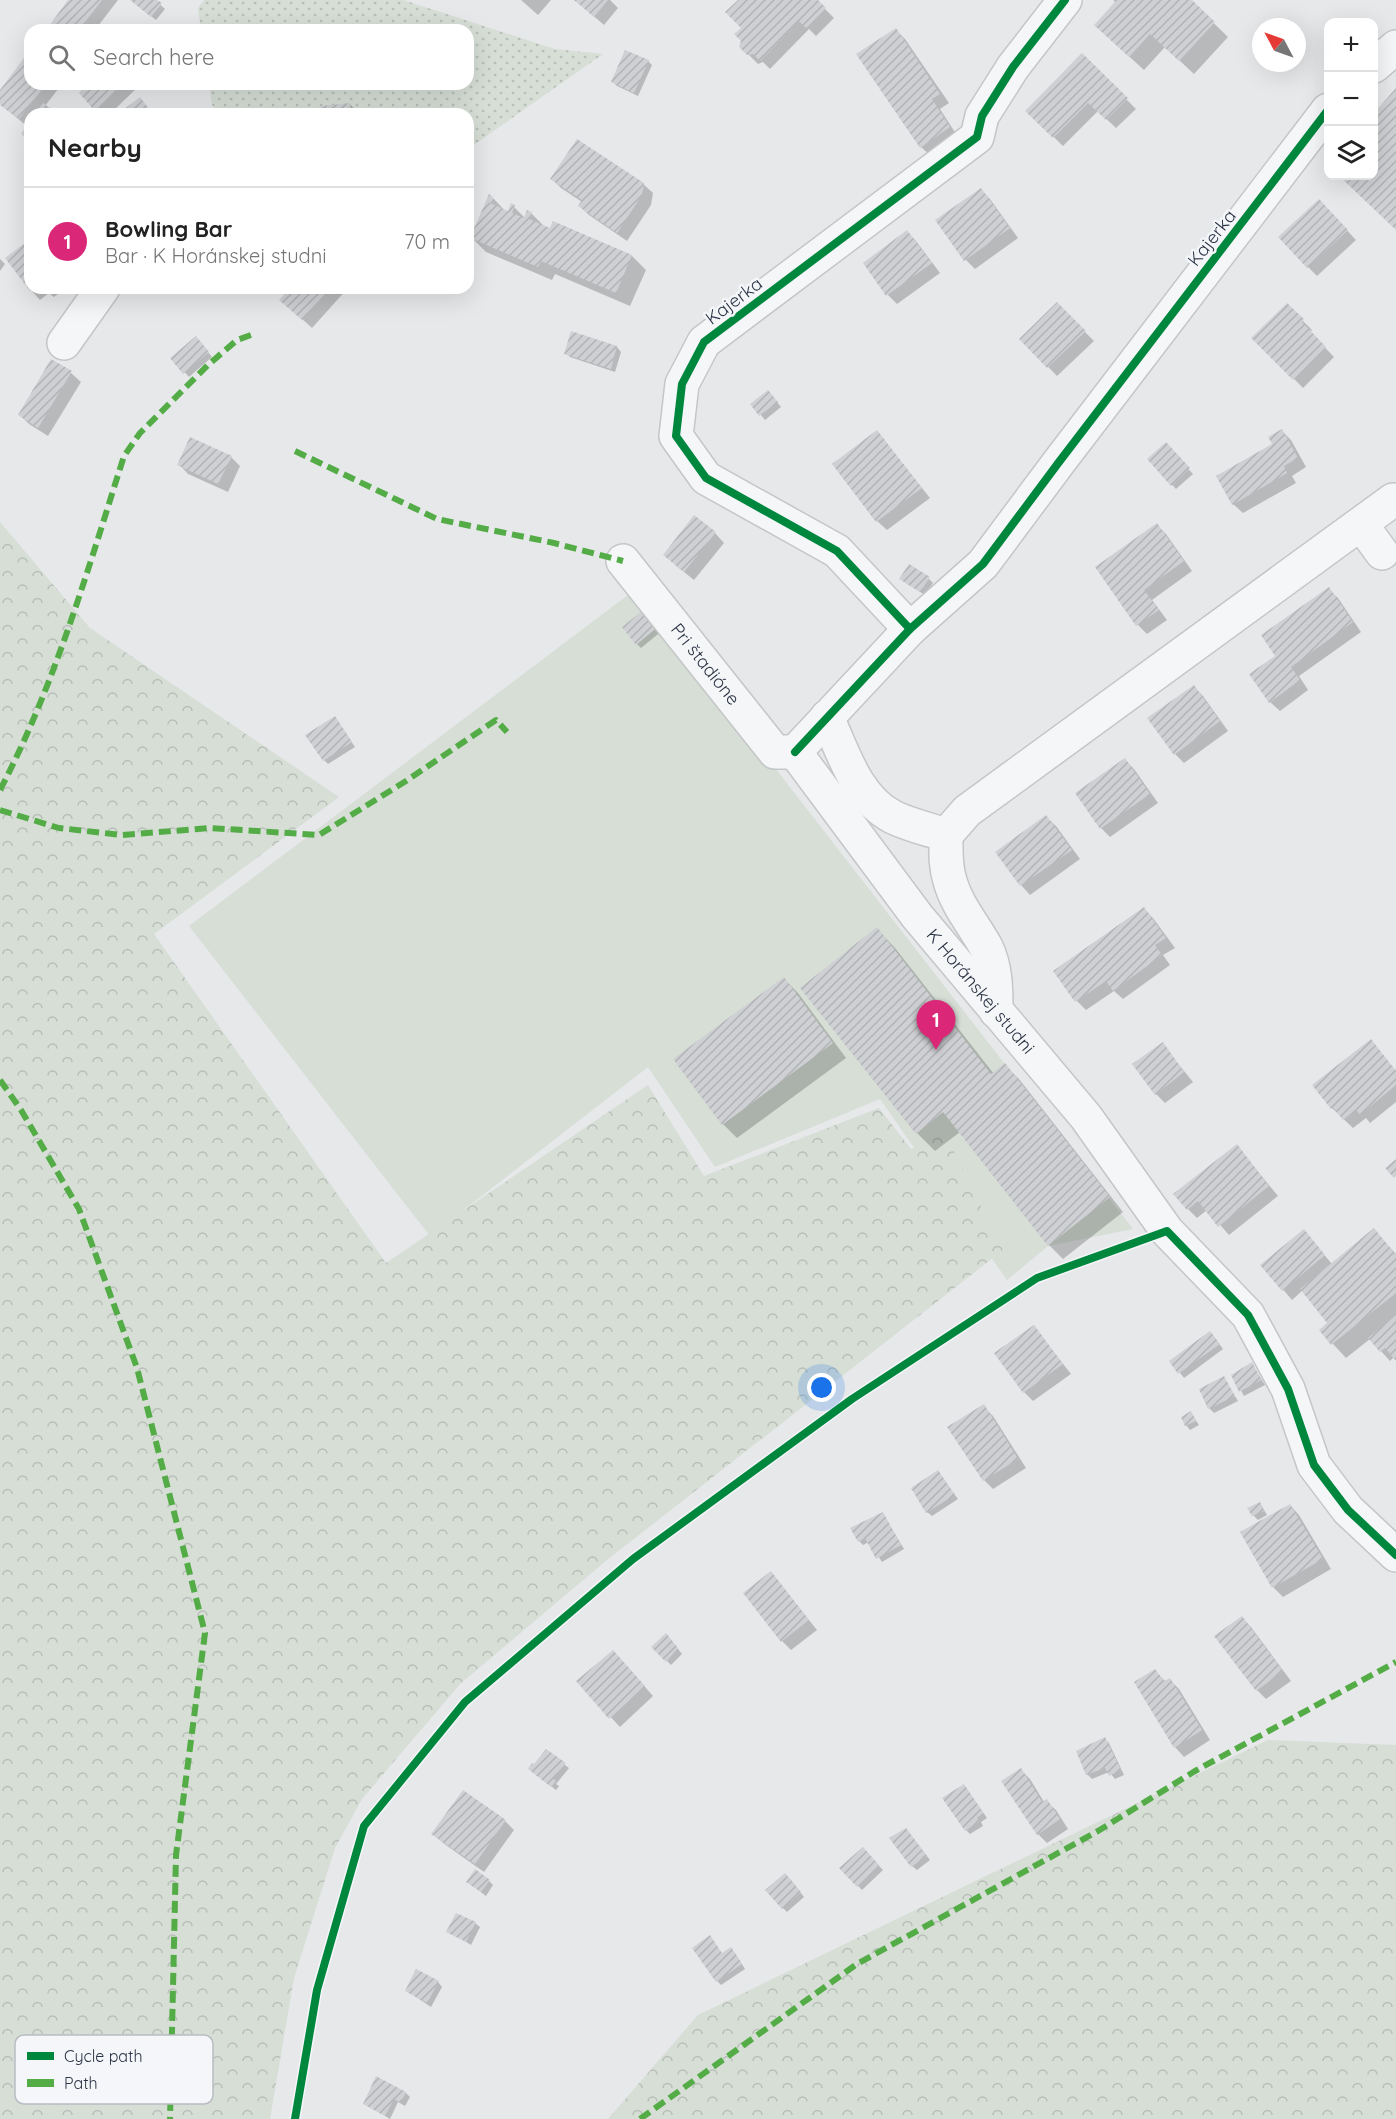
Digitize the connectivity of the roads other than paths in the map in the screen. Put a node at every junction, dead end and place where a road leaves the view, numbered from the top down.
1 (1065, 0) edge
2 (1396, 47) edge
3 (1378, 63) edge
4 (1324, 117) edge
5 (100, 294) edge
6 (64, 343) dead end
7 (1393, 500) dead end
8 (1361, 524) junction
9 (1382, 553) dead end
10 (623, 561) dead end
11 (910, 629) junction
12 (827, 717) junction
13 (795, 752) junction
14 (946, 835) junction
15 (996, 1011) junction
16 (1396, 1556) edge

1 - 11 street, Kajerka
2 - 3 street
4 - 11 street, Kajerka
5 - 6 street
7 - 8 street
8 - 9 street
8 - 14 street
10 - 13 street, Pri štadióne
11 - 12 street, Kajerka
12 - 13 street, Kajerka
12 - 14 street
13 - 15 street, K Horánskej studni
14 - 15 street
15 - 16 street, K Horánskej studni

